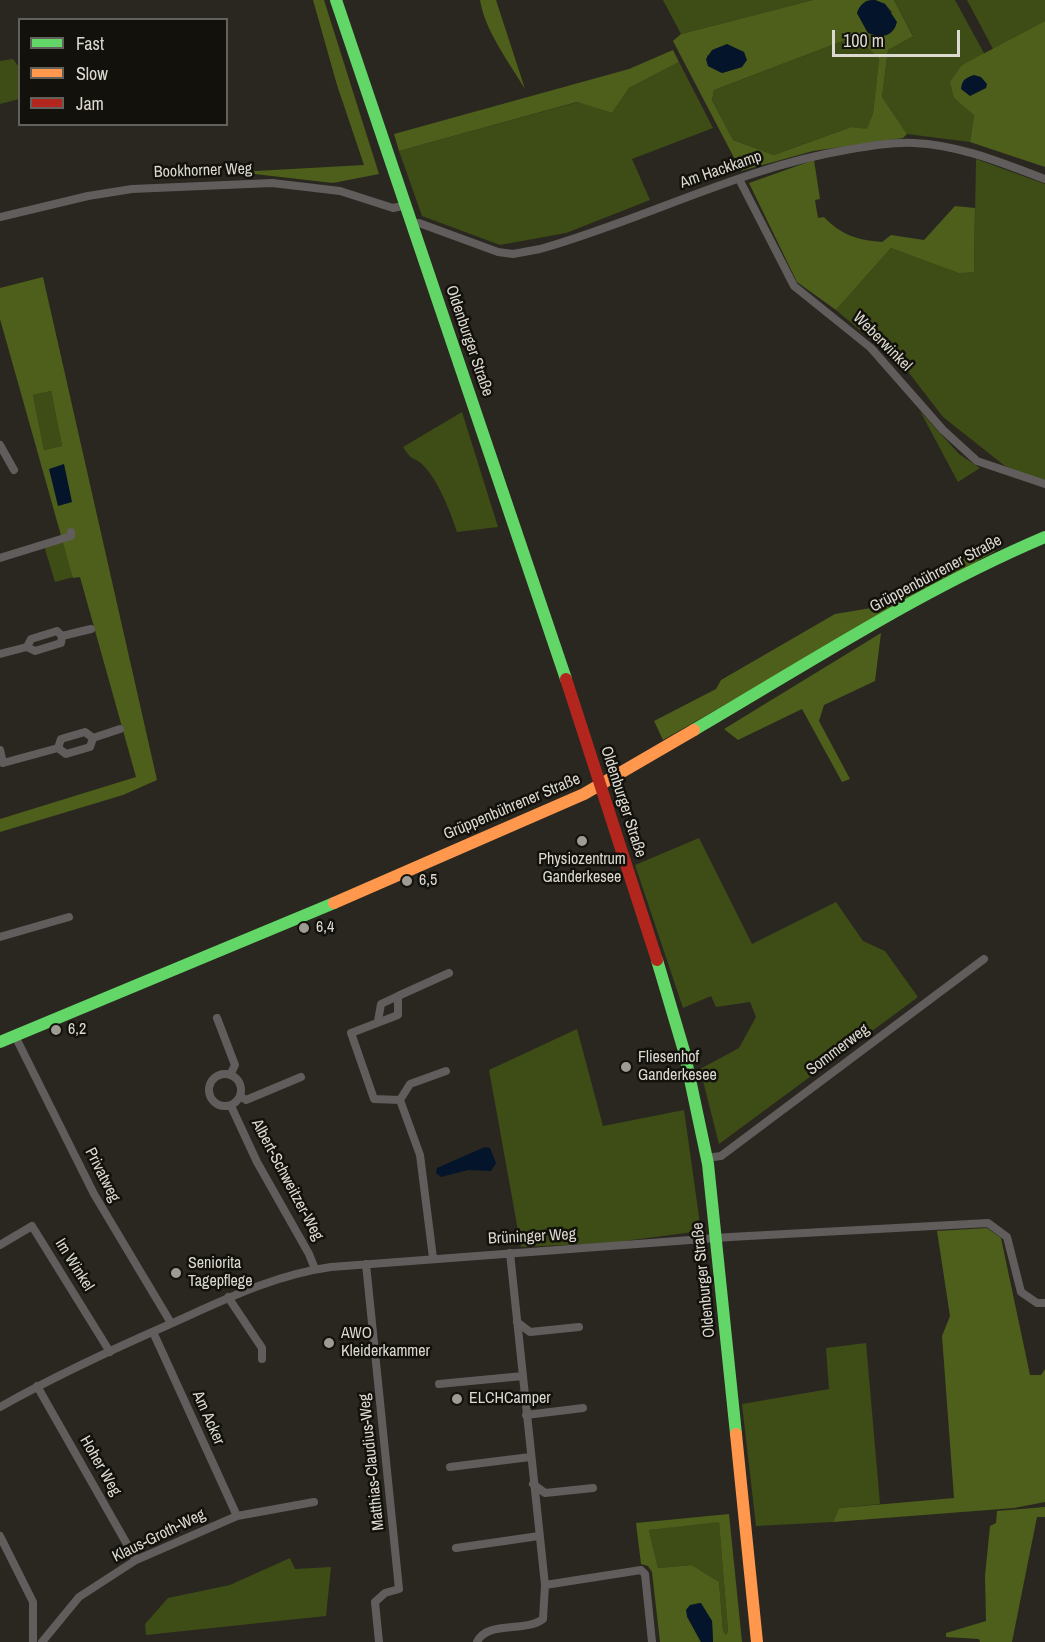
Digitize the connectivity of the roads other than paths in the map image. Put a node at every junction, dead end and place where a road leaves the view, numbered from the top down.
1 (336, 0) edge
2 (739, 179) junction
3 (1045, 179) edge
4 (407, 205) junction
5 (0, 217) edge
6 (413, 224) junction
7 (0, 445) edge
8 (14, 470) dead end
9 (1045, 484) edge
10 (71, 532) dead end
11 (1045, 537) edge
12 (0, 558) edge
13 (91, 629) dead end
14 (63, 636) junction
15 (27, 647) junction
16 (0, 654) edge
17 (120, 729) dead end
18 (93, 738) junction
19 (58, 748) junction
20 (0, 750) edge
21 (601, 786) junction
22 (69, 917) dead end
23 (0, 937) edge
24 (984, 959) dead end
25 (449, 973) dead end
26 (398, 996) junction
27 (217, 1018) dead end
28 (378, 1021) junction
29 (15, 1036) junction
30 (0, 1042) edge
31 (446, 1071) dead end
32 (231, 1075) junction
33 (301, 1077) dead end
34 (240, 1096) junction
35 (400, 1100) junction
36 (231, 1106) junction
37 (706, 1158) junction
38 (716, 1239) junction
39 (0, 1245) edge
40 (510, 1253) junction
41 (433, 1258) junction
42 (366, 1264) junction
43 (315, 1269) junction
44 (228, 1297) junction
45 (1045, 1302) edge
46 (517, 1322) junction
47 (171, 1323) junction
48 (579, 1327) dead end
49 (153, 1332) junction
50 (530, 1332) junction
51 (520, 1343) junction
52 (110, 1352) junction
53 (262, 1359) dead end
54 (523, 1376) junction
55 (439, 1384) dead end
56 (38, 1386) junction
57 (0, 1407) edge
58 (583, 1408) dead end
59 (526, 1415) junction
60 (530, 1457) junction
61 (450, 1467) dead end
62 (533, 1484) junction
63 (593, 1488) dead end
64 (545, 1493) junction
65 (314, 1502) dead end
66 (536, 1505) junction
67 (237, 1516) junction
68 (0, 1536) edge
69 (539, 1536) junction
70 (456, 1548) dead end
71 (136, 1560) junction
72 (544, 1585) junction
73 (33, 1642) edge
74 (42, 1642) edge
75 (379, 1642) edge
76 (477, 1642) edge
77 (652, 1642) edge
78 (757, 1642) edge

1 - 4 street, Oldenburger Straße
2 - 3 street, Am Hackkamp
2 - 6 street, Am Hackkamp
2 - 9 street, Weberwinkel
4 - 5 street, Bookhorner Weg
4 - 6 street, Oldenburger Straße
6 - 21 street, Oldenburger Straße
7 - 8 street
10 - 12 street
11 - 21 street, Grüppenbührener Straße
13 - 14 street
14 - 15 street
14 - 15 street
15 - 16 street
17 - 18 street
18 - 19 street
18 - 19 street
19 - 20 street
21 - 29 street, Grüppenbührener Straße
21 - 37 street, Oldenburger Straße
22 - 23 street
24 - 37 street, Sommerweg
25 - 26 street
26 - 28 street
26 - 28 street
27 - 32 street
28 - 35 street
29 - 30 street, Grüppenbührener Straße
29 - 47 street, Privatweg
31 - 35 street
32 - 34 street
32 - 36 street
33 - 34 street, Albert-Schweitzer-Weg
34 - 36 street
35 - 41 street
36 - 43 street, Albert-Schweitzer-Weg
37 - 38 street, Oldenburger Straße
38 - 40 street, Brüninger Weg
38 - 45 street, Brüninger Weg
38 - 78 street, Oldenburger Straße
39 - 52 street, Im Winkel
40 - 41 street, Brüninger Weg
40 - 46 street
41 - 42 street, Brüninger Weg
42 - 43 street, Brüninger Weg
42 - 75 street, Matthias-Claudius-Weg
43 - 44 street, Brüninger Weg
44 - 47 street, Brüninger Weg
44 - 53 street
46 - 50 street
46 - 51 street
47 - 49 street, Brüninger Weg
48 - 50 street
49 - 52 street, Brüninger Weg
49 - 67 street, Am Acker
50 - 51 street
51 - 54 street
52 - 56 street, Brüninger Weg
54 - 55 street
54 - 59 street
56 - 57 street, Brüninger Weg
56 - 71 street, Hoher Weg
58 - 59 street
59 - 60 street
60 - 61 street
60 - 62 street
62 - 64 street
62 - 66 street
63 - 64 street
64 - 66 street
65 - 67 street, Klaus-Groth-Weg
66 - 69 street
67 - 71 street, Klaus-Groth-Weg
68 - 73 street
69 - 70 street
69 - 72 street
71 - 74 street, Klaus-Groth-Weg
72 - 76 street
72 - 77 street

